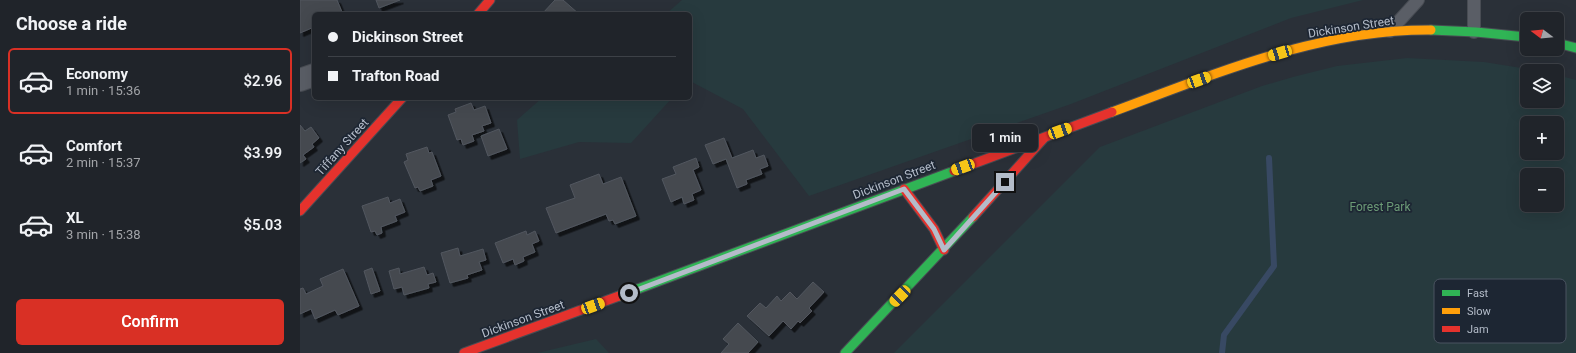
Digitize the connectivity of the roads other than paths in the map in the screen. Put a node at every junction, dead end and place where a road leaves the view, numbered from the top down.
1 (490, 0) edge
2 (1418, 0) edge
3 (1474, 0) edge
4 (480, 12) edge
5 (1390, 32) junction
6 (1474, 32) junction
7 (1520, 36) edge
8 (1564, 45) edge
9 (1576, 48) edge
10 (312, 76) edge
11 (300, 80) edge
12 (396, 100) edge
13 (1046, 136) junction
14 (904, 189) junction
15 (300, 212) edge
16 (944, 250) junction
17 (464, 353) edge
18 (845, 353) edge

1 - 4 main road
2 - 5 lane
3 - 6 lane
5 - 6 main road, Dickinson Street
5 - 13 main road, Dickinson Street
6 - 7 main road, Dickinson Street
8 - 9 main road
10 - 11 street
12 - 15 main road, Tiffany Street
13 - 14 main road, Dickinson Street
13 - 16 main road
14 - 16 main road
14 - 17 main road, Dickinson Street
16 - 18 main road

